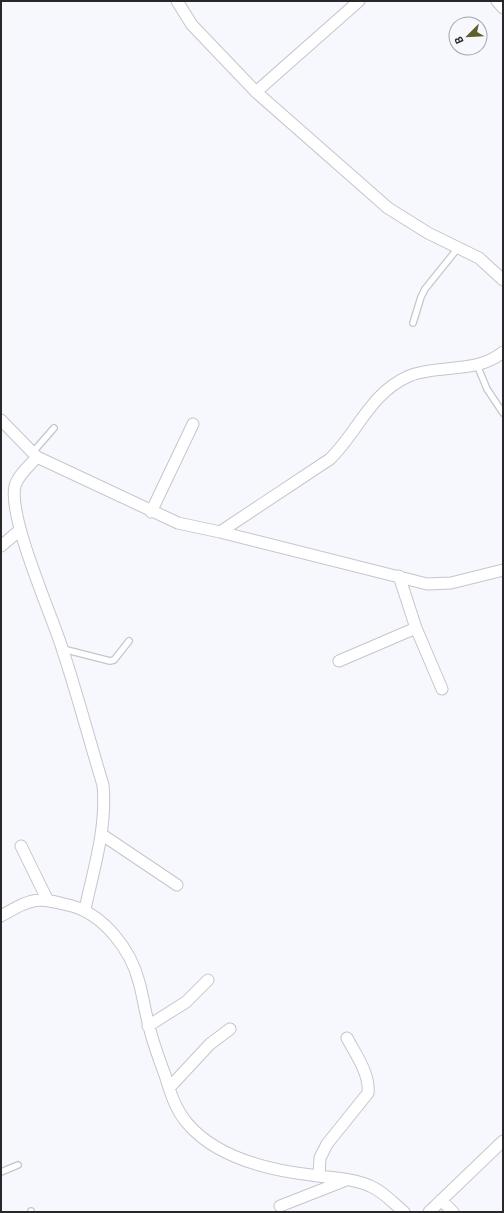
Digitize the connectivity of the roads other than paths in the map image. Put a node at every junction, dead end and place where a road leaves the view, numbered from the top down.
1 (177, 1) edge
2 (359, 1) edge
3 (498, 1) edge
4 (503, 8) edge
5 (256, 92) junction
6 (458, 248) junction
7 (503, 280) edge
8 (413, 323) dead end
9 (503, 352) edge
10 (477, 365) junction
11 (503, 413) edge
12 (1, 420) edge
13 (192, 424) dead end
14 (54, 428) dead end
15 (35, 455) junction
16 (151, 512) junction
17 (20, 530) junction
18 (220, 532) junction
19 (1, 546) edge
20 (503, 570) edge
21 (399, 576) junction
22 (416, 628) junction
23 (129, 641) dead end
24 (63, 649) junction
25 (339, 661) dead end
26 (442, 689) dead end
27 (101, 834) junction
28 (21, 846) dead end
29 (177, 885) dead end
30 (47, 899) junction
31 (85, 909) junction
32 (1, 916) edge
33 (208, 980) dead end
34 (148, 1026) junction
35 (230, 1029) dead end
36 (347, 1038) dead end
37 (169, 1088) junction
38 (503, 1141) edge
39 (18, 1165) dead end
40 (1, 1172) edge
41 (319, 1176) junction
42 (347, 1180) junction
43 (441, 1200) junction
44 (280, 1206) dead end
45 (404, 1212) edge
46 (428, 1212) edge
47 (452, 1212) edge

1 - 5 street
2 - 5 street
3 - 4 street
5 - 6 street
6 - 7 street
6 - 8 lane
9 - 10 street
10 - 11 lane
10 - 18 street
12 - 15 street
13 - 16 street
14 - 15 lane
15 - 16 street
15 - 17 street
16 - 18 street
17 - 19 street
17 - 24 street
18 - 21 street
20 - 21 street
21 - 22 street
22 - 25 street
22 - 26 street
23 - 24 lane
24 - 27 street
27 - 29 street
27 - 31 street
28 - 30 street
30 - 31 street
30 - 32 street
31 - 34 street
33 - 34 street
34 - 37 street
35 - 37 street
36 - 41 street
37 - 41 street
38 - 43 street
39 - 40 lane
41 - 42 street
42 - 44 street
42 - 45 street
43 - 46 street
43 - 47 street

